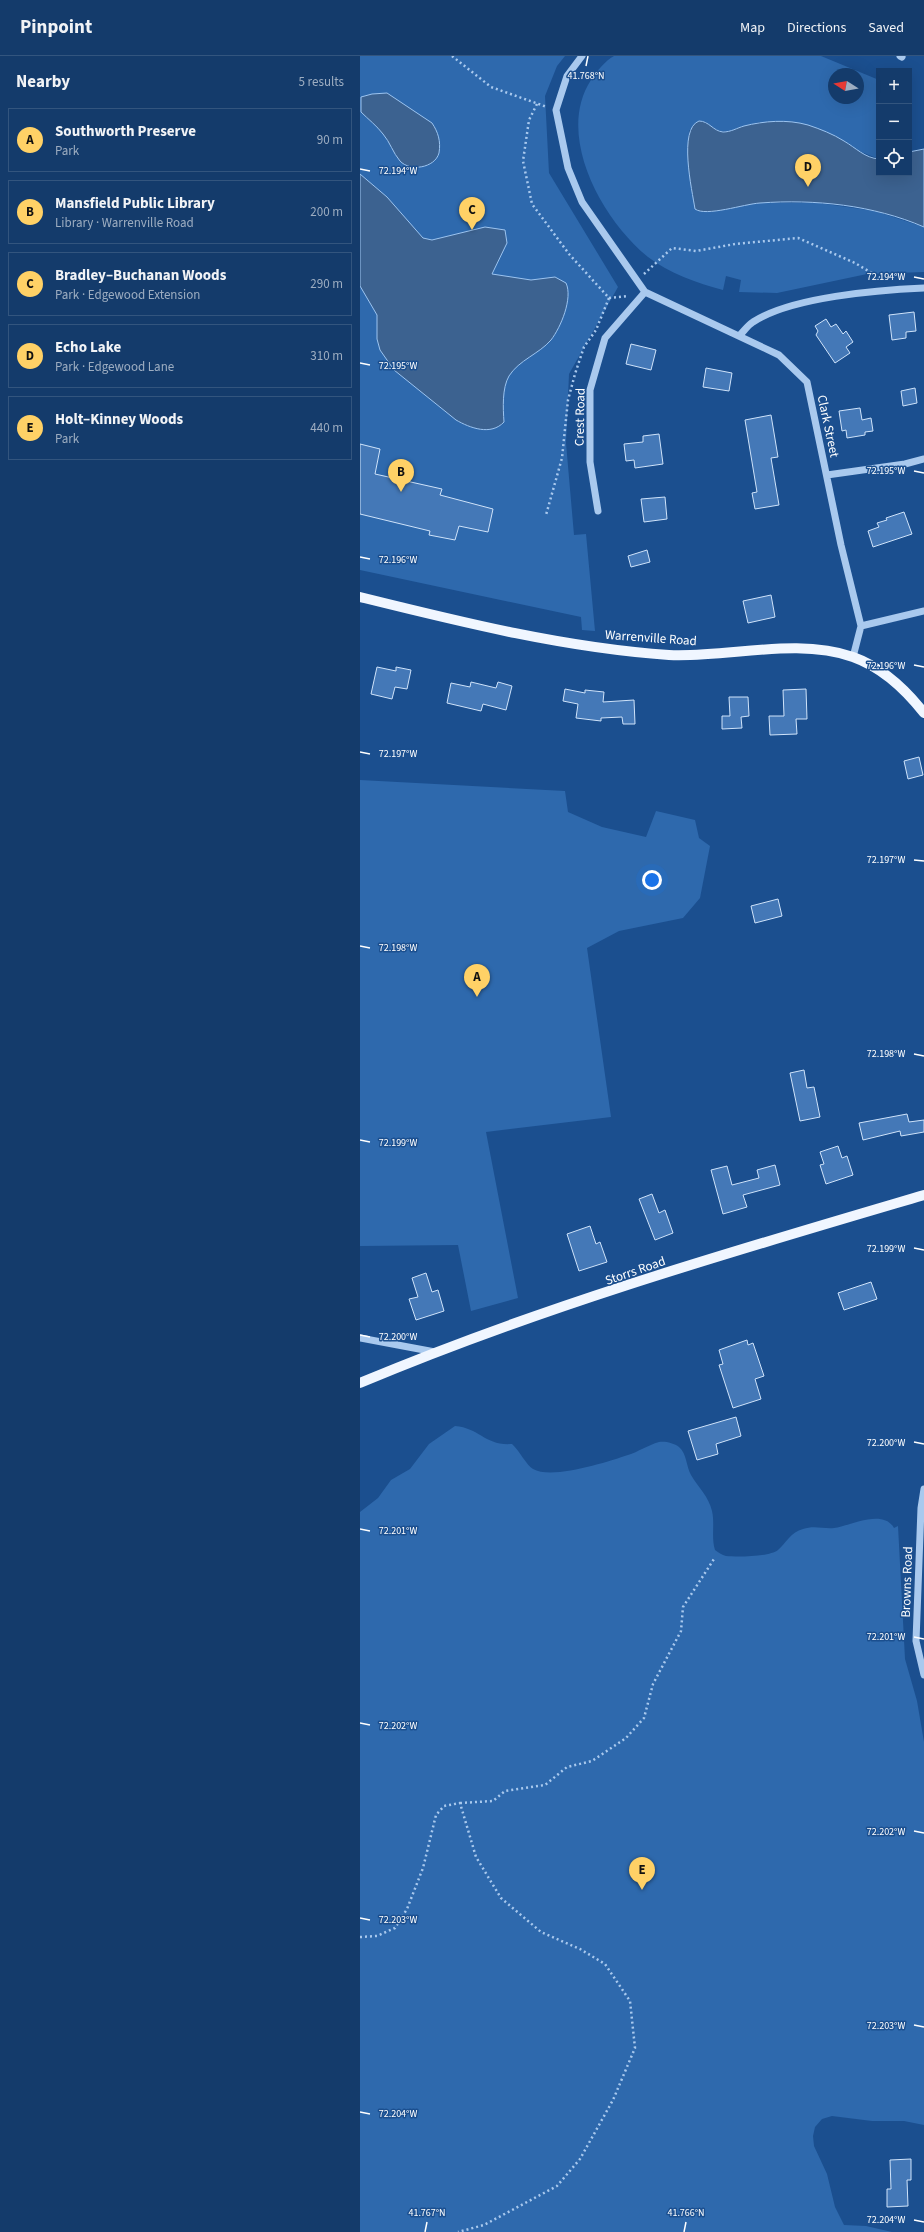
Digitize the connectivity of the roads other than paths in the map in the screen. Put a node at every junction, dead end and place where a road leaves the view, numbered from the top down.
1 (582, 56) edge
2 (924, 288) edge
3 (645, 292) junction
4 (740, 335) junction
5 (924, 459) edge
6 (827, 475) junction
7 (598, 511) dead end
8 (360, 597) edge
9 (924, 611) edge
10 (861, 626) junction
11 (853, 657) junction
12 (924, 712) edge
13 (924, 1195) edge
14 (360, 1338) edge
15 (435, 1352) junction
16 (360, 1383) edge
17 (924, 1489) edge
18 (924, 1675) edge

1 - 3 street
2 - 4 street
3 - 4 street, Clark Street
3 - 7 street, Crest Road
4 - 6 street, Clark Street
5 - 6 street
6 - 10 street, Clark Street
8 - 11 main road, Warrenville Road
9 - 10 street
10 - 11 street, Clark Street
11 - 12 main road, Warrenville Road
13 - 15 main road, Storrs Road
14 - 15 street
15 - 16 main road, Storrs Road
17 - 18 street, Browns Road

